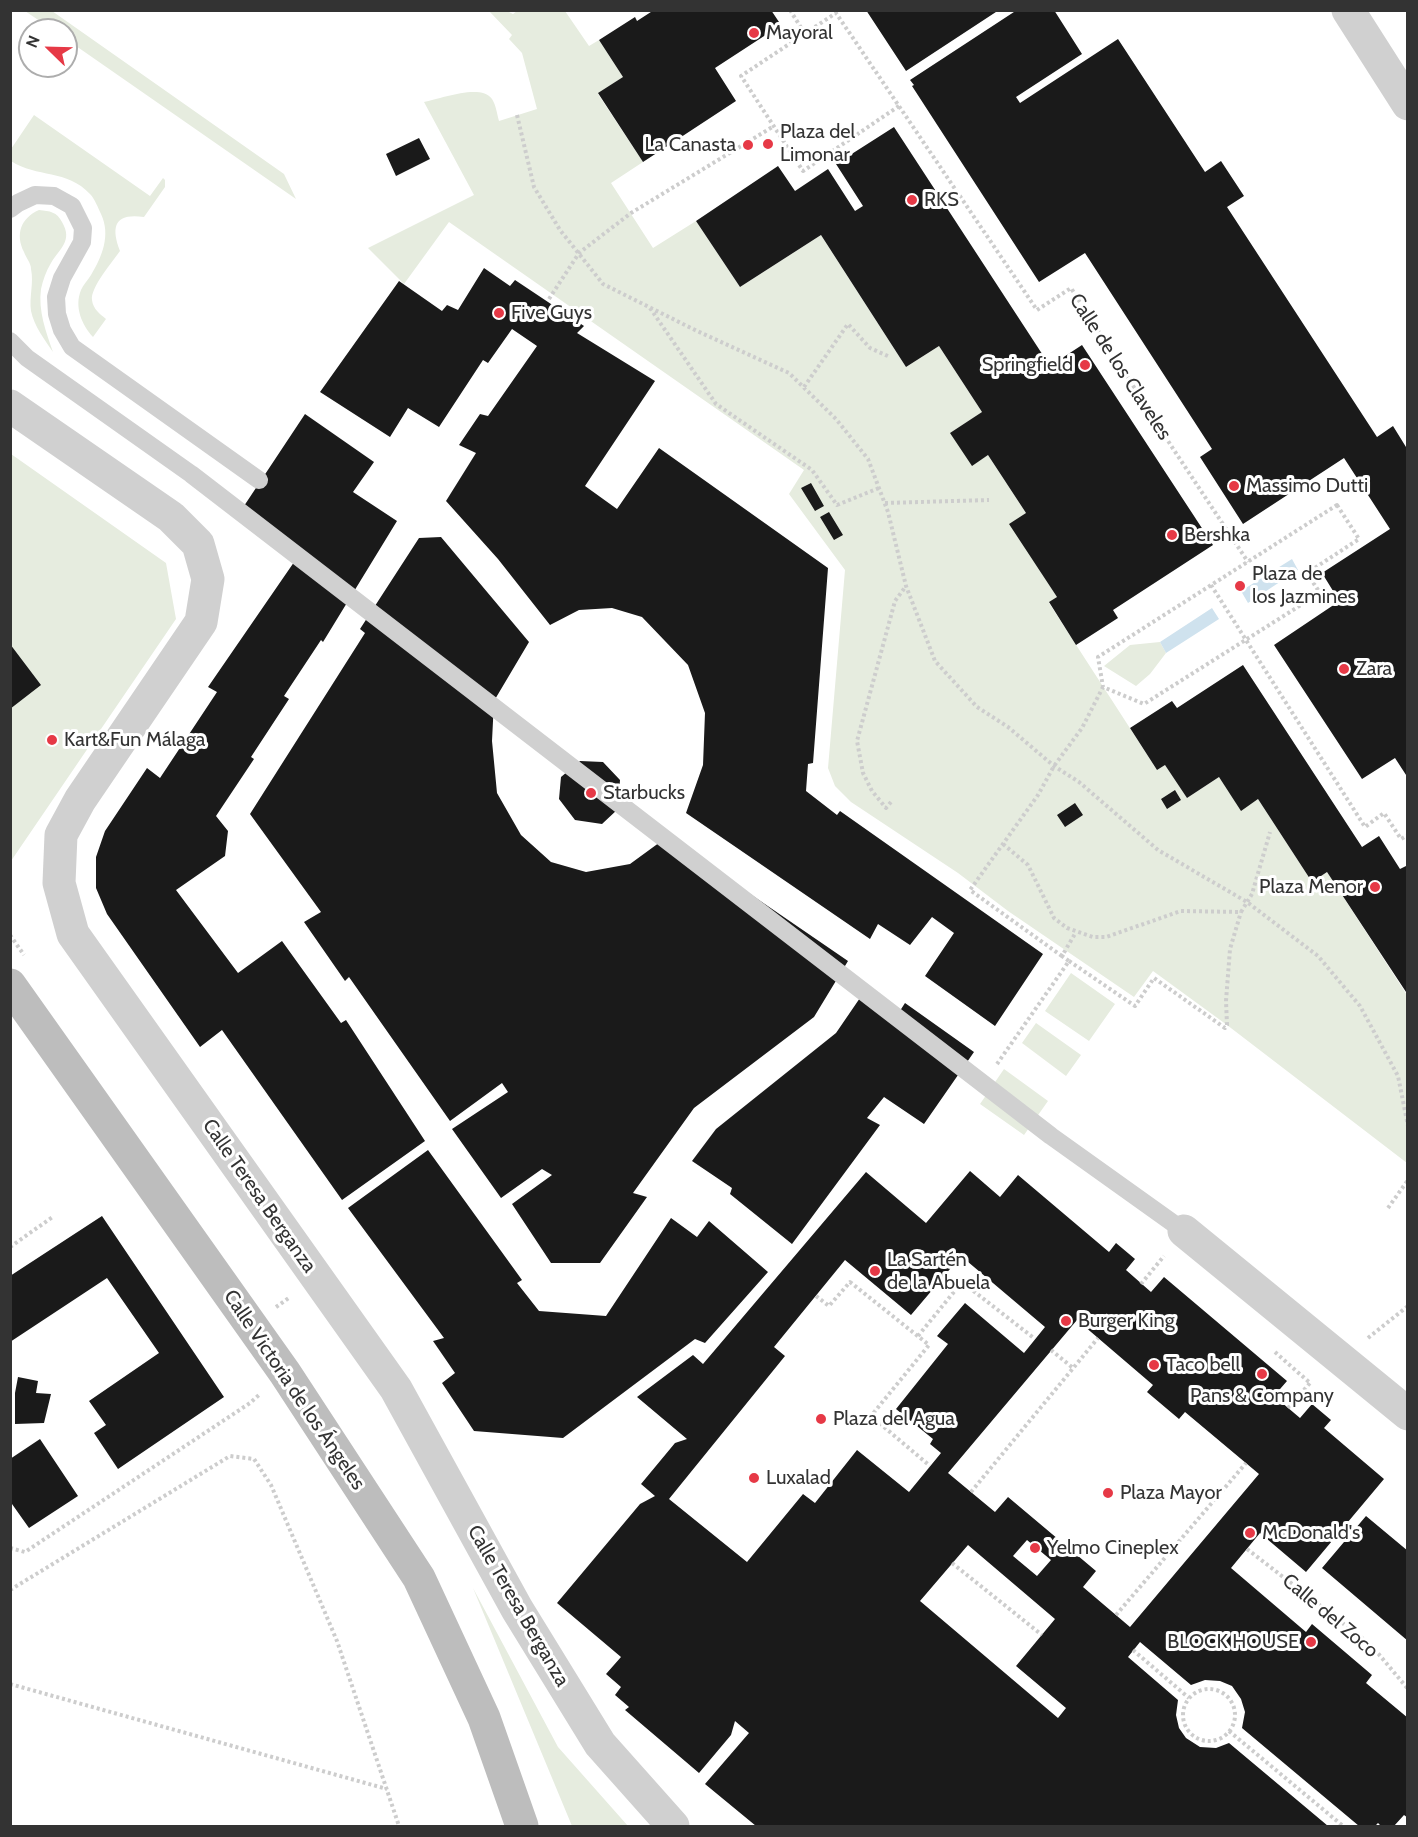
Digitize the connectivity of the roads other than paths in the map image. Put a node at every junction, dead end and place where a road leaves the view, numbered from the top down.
1 (1348, 10) edge
2 (1407, 104) edge
3 (10, 210) edge
4 (10, 341) edge
5 (10, 406) edge
6 (259, 480) dead end
7 (10, 985) edge
8 (1184, 1231) joint
9 (1407, 1414) edge
10 (522, 1827) edge
11 (673, 1827) edge

1 - 2 street
3 - 6 lane
4 - 8 lane
5 - 11 street, Calle Teresa Berganza
7 - 10 main road, Calle Victoria de los Ángeles
8 - 9 street

